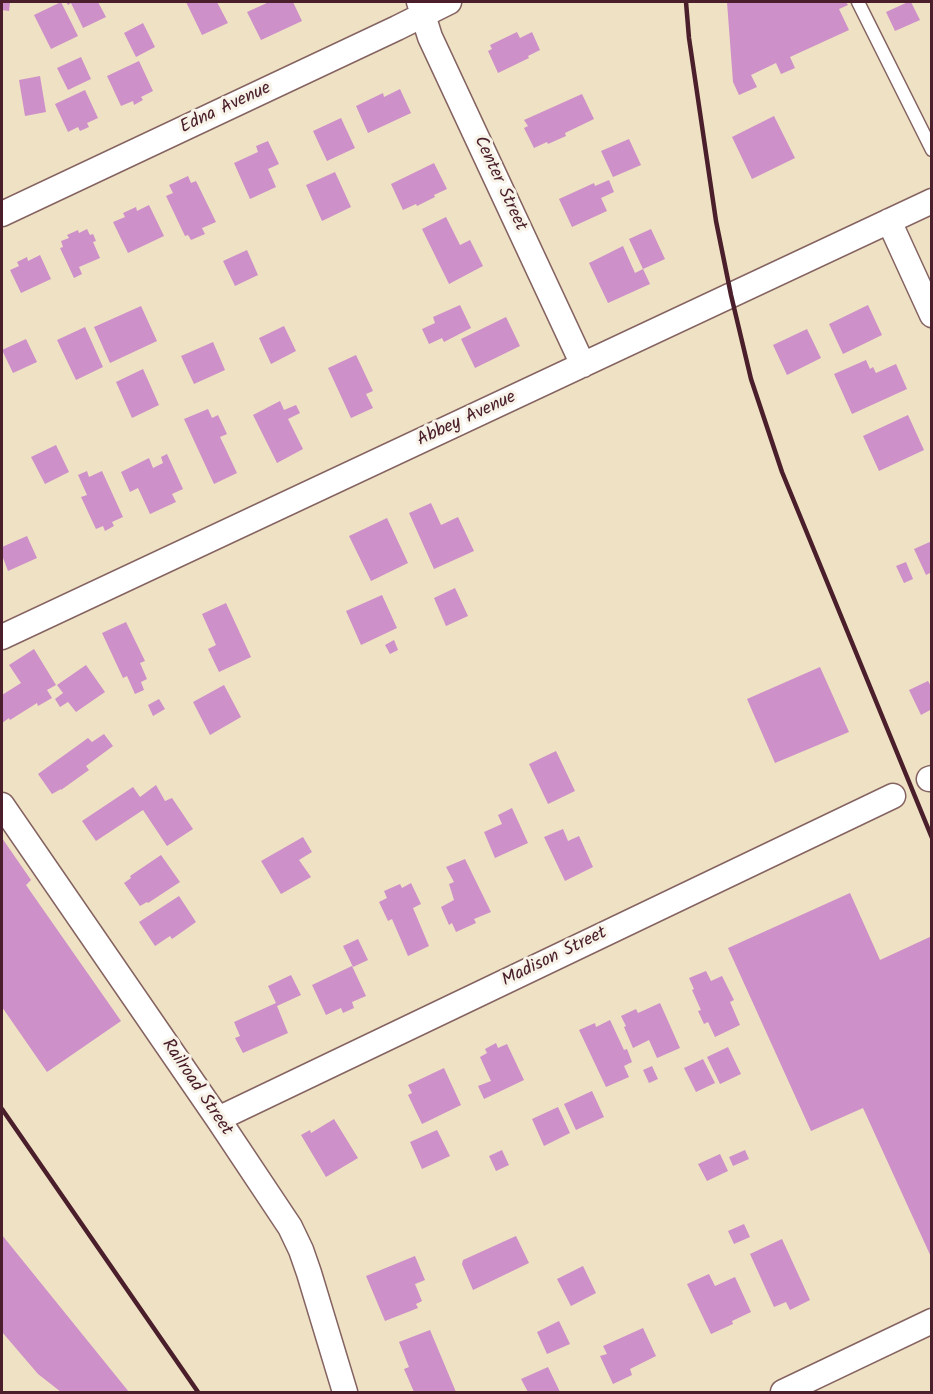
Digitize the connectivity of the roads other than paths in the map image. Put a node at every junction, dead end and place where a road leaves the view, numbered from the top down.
1 (449, 2) edge
2 (858, 2) edge
3 (421, 8) edge
4 (932, 150) edge
5 (932, 201) edge
6 (2, 214) edge
7 (889, 221) junction
8 (932, 315) edge
9 (583, 365) junction
10 (2, 637) edge
11 (893, 796) dead end
12 (2, 805) edge
13 (218, 1119) junction
14 (932, 1322) edge
15 (345, 1392) edge
16 (783, 1392) edge

1 - 3 street, Edna Avenue
2 - 4 lane
3 - 6 street, Edna Avenue
3 - 9 street, Center Street
5 - 7 street, Abbey Avenue
7 - 8 street
7 - 9 street, Abbey Avenue
9 - 10 street, Abbey Avenue
11 - 13 street, Madison Street
12 - 13 street, Railroad Street
13 - 15 street, Railroad Street
14 - 16 street

